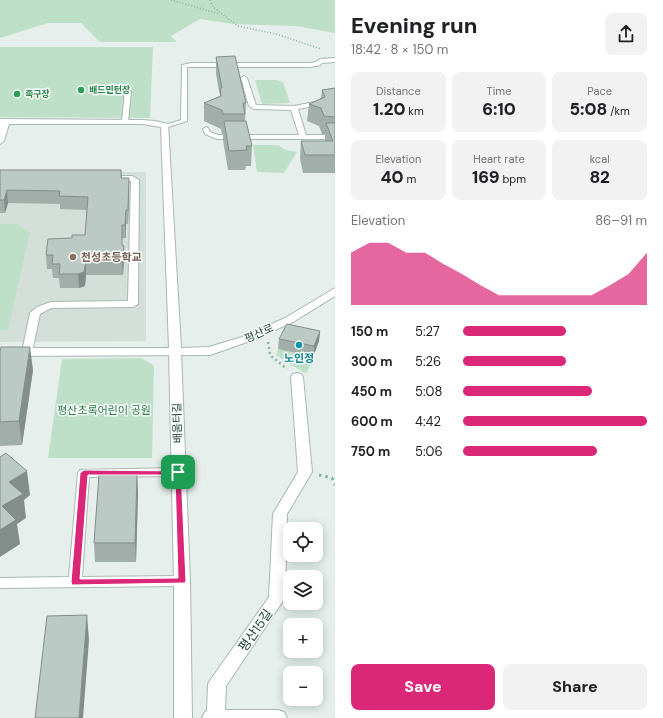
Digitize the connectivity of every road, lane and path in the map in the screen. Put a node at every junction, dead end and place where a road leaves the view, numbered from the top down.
1 (171, 0) edge
2 (210, 0) edge
3 (222, 14) junction
4 (326, 51) dead end
5 (335, 60) edge
6 (244, 78) dead end
7 (128, 91) dead end
8 (335, 100) edge
9 (294, 108) junction
10 (3, 121) edge
11 (125, 122) junction
12 (165, 126) junction
13 (206, 129) dead end
14 (303, 137) junction
15 (335, 137) edge
16 (0, 141) edge
17 (102, 178) edge
18 (335, 291) edge
19 (267, 339) dead end
20 (175, 351) junction
21 (0, 352) edge
22 (27, 352) junction
23 (297, 377) joint
24 (178, 472) junction
25 (306, 472) junction
26 (335, 485) edge
27 (182, 581) junction
28 (75, 582) junction
29 (0, 583) edge
30 (183, 718) edge
31 (211, 718) edge
32 (216, 718) edge
33 (278, 718) edge

1 - 3 path
2 - 3 path
3 - 4 path
5 - 12 lane
6 - 9 lane
7 - 11 lane
8 - 9 lane
9 - 14 lane
10 - 11 street
10 - 16 street
11 - 12 street
12 - 20 street, 배움터길
13 - 14 lane
14 - 15 lane
17 - 22 lane
18 - 20 street, 평산로
19 - 23 path
20 - 22 street
20 - 24 street, 배움터길
21 - 22 street
23 - 25 street
24 - 27 street, 배움터길
24 - 28 lane
25 - 26 path
25 - 32 street, 평산15길
27 - 28 lane
27 - 30 street, 배움터길
28 - 29 lane
31 - 32 street
32 - 33 street

